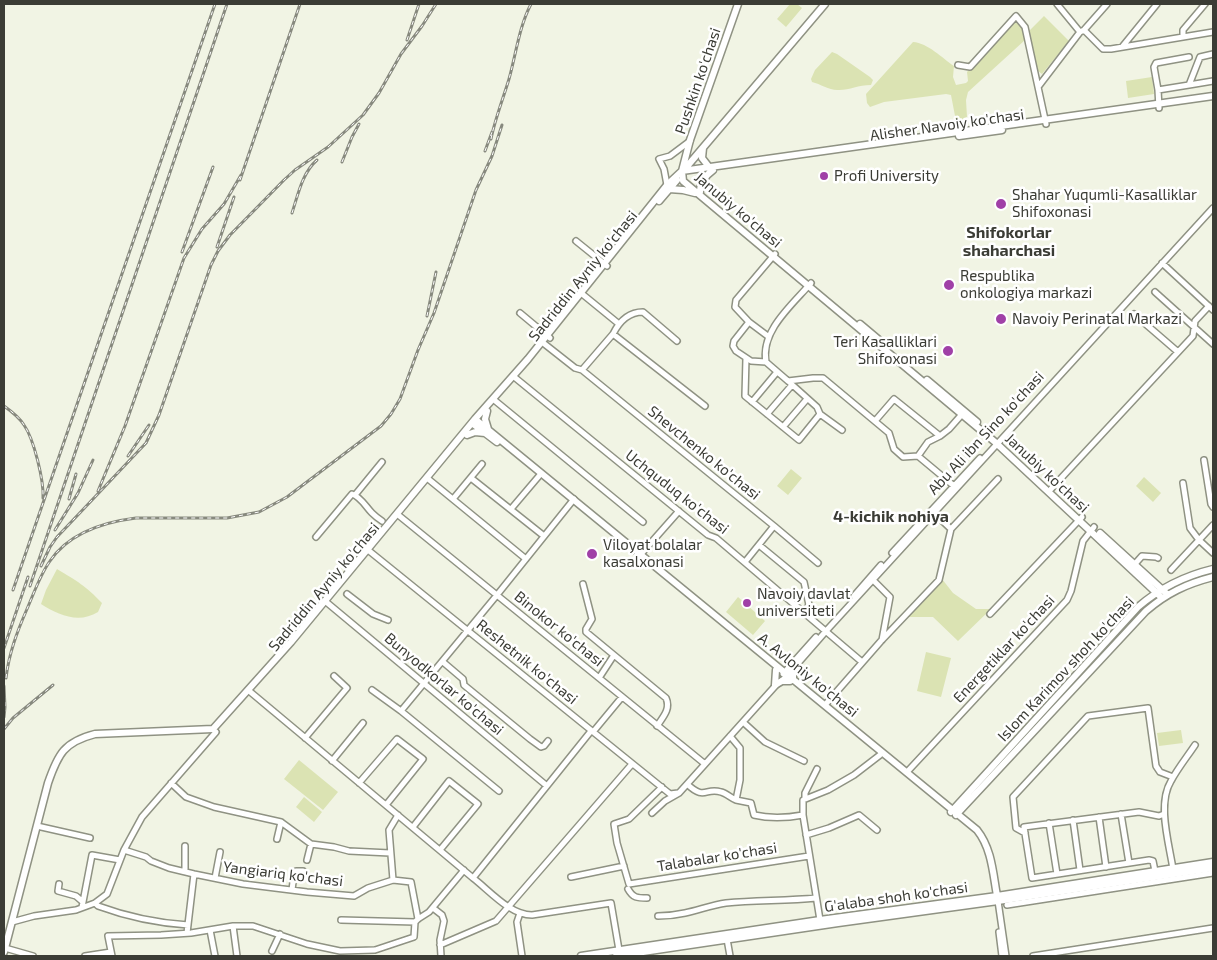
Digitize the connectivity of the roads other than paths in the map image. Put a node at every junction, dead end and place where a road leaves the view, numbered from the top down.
1 (738, 4) edge
2 (825, 4) edge
3 (1057, 4) edge
4 (1106, 4) edge
5 (1157, 4) edge
6 (1204, 4) edge
7 (1082, 31) junction
8 (1213, 32) edge
9 (1183, 37) junction
10 (1122, 47) junction
11 (1213, 54) edge
12 (1189, 57) dead end
13 (958, 65) dead end
14 (1213, 75) edge
15 (1212, 81) edge
16 (1189, 85) junction
17 (1038, 87) junction
18 (1158, 90) junction
19 (1213, 96) edge
20 (1213, 100) edge
21 (1159, 106) junction
22 (1046, 122) junction
23 (690, 140) junction
24 (703, 148) junction
25 (711, 168) junction
26 (684, 171) junction
27 (668, 187) junction
28 (699, 193) junction
29 (1213, 204) edge
30 (1213, 208) edge
31 (576, 241) dead end
32 (774, 255) junction
33 (1162, 263) junction
34 (606, 265) junction
35 (809, 284) junction
36 (1155, 292) dead end
37 (582, 294) junction
38 (1208, 306) junction
39 (1213, 310) edge
40 (520, 313) dead end
41 (1134, 314) dead end
42 (749, 322) junction
43 (620, 324) junction
44 (1194, 326) junction
45 (613, 334) junction
46 (548, 337) junction
47 (769, 338) junction
48 (677, 341) dead end
49 (543, 344) junction
50 (1213, 344) edge
51 (1178, 352) junction
52 (746, 358) junction
53 (766, 362) junction
54 (582, 370) junction
55 (777, 372) junction
56 (515, 377) junction
57 (790, 383) junction
58 (807, 398) junction
59 (494, 400) junction
60 (752, 402) junction
61 (705, 406) dead end
62 (487, 412) junction
63 (963, 413) junction
64 (767, 414) junction
65 (820, 414) junction
66 (875, 421) junction
67 (475, 422) junction
68 (783, 427) junction
69 (842, 430) dead end
70 (487, 432) junction
71 (467, 435) junction
72 (940, 436) junction
73 (997, 442) junction
74 (918, 456) junction
75 (1204, 460) dead end
76 (382, 462) dead end
77 (482, 464) dead end
78 (539, 476) junction
79 (471, 478) junction
80 (429, 479) junction
81 (998, 479) dead end
82 (1183, 483) dead end
83 (954, 486) junction
84 (1051, 489) junction
85 (355, 495) junction
86 (453, 499) junction
87 (572, 501) junction
88 (1213, 507) edge
89 (511, 509) junction
90 (679, 511) junction
91 (933, 512) junction
92 (398, 516) junction
93 (1082, 517) junction
94 (382, 521) dead end
95 (643, 522) dead end
96 (1213, 525) edge
97 (774, 526) junction
98 (951, 529) junction
99 (1092, 529) junction
100 (544, 536) junction
101 (316, 537) dead end
102 (1199, 540) junction
103 (759, 545) junction
104 (369, 550) junction
105 (641, 554) junction
106 (1213, 554) edge
107 (526, 558) junction
108 (1158, 558) dead end
109 (745, 562) junction
110 (818, 563) dead end
111 (1134, 565) junction
112 (1213, 569) edge
113 (1171, 570) dead end
114 (1213, 577) edge
115 (872, 578) junction
116 (583, 584) dead end
117 (1159, 590) junction
118 (346, 594) dead end
119 (497, 595) junction
120 (1164, 596) junction
121 (326, 603) junction
122 (804, 612) junction
123 (990, 614) dead end
124 (388, 620) dead end
125 (468, 630) junction
126 (824, 630) junction
127 (882, 641) junction
128 (614, 655) junction
129 (443, 662) junction
130 (862, 662) junction
131 (777, 668) junction
132 (334, 676) dead end
133 (786, 676) junction
134 (599, 678) junction
135 (424, 684) junction
136 (372, 690) dead end
137 (249, 692) junction
138 (622, 697) junction
139 (825, 705) junction
140 (401, 711) junction
141 (743, 722) junction
142 (364, 723) dead end
143 (657, 726) junction
144 (215, 731) junction
145 (592, 731) junction
146 (730, 736) junction
147 (305, 738) junction
148 (548, 741) dead end
149 (1195, 746) dead end
150 (880, 755) junction
151 (332, 761) junction
152 (804, 761) dead end
153 (632, 764) junction
154 (705, 764) junction
155 (817, 769) dead end
156 (907, 772) junction
157 (1173, 777) junction
158 (171, 783) junction
159 (359, 783) junction
160 (687, 784) junction
161 (547, 786) junction
162 (662, 787) junction
163 (499, 791) dead end
164 (679, 793) junction
165 (805, 798) junction
166 (736, 800) junction
167 (386, 805) junction
168 (954, 813) junction
169 (652, 814) dead end
170 (1121, 814) junction
171 (1164, 814) junction
172 (398, 815) junction
173 (803, 815) junction
174 (1099, 816) junction
175 (1072, 820) junction
176 (280, 822) junction
177 (1049, 823) junction
178 (39, 826) junction
179 (413, 827) junction
180 (877, 830) dead end
181 (1025, 833) junction
182 (806, 835) junction
183 (90, 838) dead end
184 (277, 840) dead end
185 (311, 844) junction
186 (185, 846) dead end
187 (124, 850) junction
188 (440, 850) junction
189 (220, 852) dead end
190 (390, 854) junction
191 (809, 856) junction
192 (120, 860) junction
193 (307, 860) dead end
194 (1213, 862) edge
195 (1129, 863) junction
196 (624, 866) junction
197 (1106, 867) junction
198 (1173, 868) junction
199 (1213, 868) edge
200 (464, 870) junction
201 (1080, 870) junction
202 (302, 871) dead end
203 (1155, 871) junction
204 (185, 872) junction
205 (1213, 873) edge
206 (194, 874) junction
207 (1057, 874) junction
208 (1181, 875) junction
209 (571, 877) dead end
210 (215, 878) junction
211 (474, 878) junction
212 (393, 880) junction
213 (59, 884) dead end
214 (629, 886) junction
215 (292, 890) junction
216 (647, 898) dead end
217 (816, 898) junction
218 (995, 899) junction
219 (1028, 899) junction
220 (95, 903) junction
221 (82, 905) junction
222 (1007, 905) dead end
223 (509, 906) junction
224 (433, 908) junction
225 (521, 914) junction
226 (658, 916) dead end
227 (342, 920) dead end
228 (820, 920) junction
229 (417, 921) junction
230 (13, 922) junction
231 (188, 925) junction
232 (234, 926) junction
233 (1213, 928) edge
234 (210, 930) junction
235 (187, 933) junction
236 (280, 934) junction
237 (727, 939) junction
238 (440, 945) junction
239 (6, 951) edge
240 (272, 951) dead end
241 (618, 953) edge
242 (112, 954) edge
243 (340, 954) edge
244 (1058, 954) edge
245 (33, 956) edge
246 (85, 956) edge
247 (214, 956) edge
248 (237, 956) edge
249 (441, 956) edge
250 (522, 956) edge
251 (581, 956) edge
252 (730, 956) edge
253 (1004, 956) edge
254 (1033, 956) edge

1 - 23 main road, Pushkin ko'chasi
2 - 24 main road, Sadriddin Ayniy ko'chasi
3 - 7 street
4 - 7 street
5 - 10 street
6 - 9 street
7 - 10 street
7 - 17 street
8 - 9 street
9 - 10 street
11 - 16 street
12 - 18 street
13 - 17 street
14 - 15 street
15 - 16 street
16 - 18 street
17 - 22 street
18 - 21 street
19 - 21 main road, Alisher Navoiy ko'chasi
20 - 21 main road, Alisher Navoiy ko'chasi
21 - 22 main road, Alisher Navoiy ko'chasi
22 - 25 main road, Alisher Navoiy ko'chasi
23 - 26 main road, Pushkin ko'chasi
23 - 27 street
24 - 25 main road
24 - 26 main road, Sadriddin Ayniy ko'chasi
25 - 26 main road, Alisher Navoiy ko'chasi
25 - 28 main road
26 - 27 main road, Sadriddin Ayniy ko'chasi
26 - 28 main road, Janubiy ko'chasi
27 - 28 main road
27 - 34 main road, Sadriddin Ayniy ko'chasi
28 - 32 main road, Janubiy ko'chasi
29 - 33 street, Abu Ali ibn Sino ko'chasi
30 - 33 street, Abu Ali ibn Sino ko'chasi
31 - 34 street
32 - 35 main road, Janubiy ko'chasi
32 - 42 street
33 - 38 street
33 - 73 street, Abu Ali ibn Sino ko'chasi
34 - 37 main road, Sadriddin Ayniy ko'chasi
35 - 47 street
35 - 63 main road, Janubiy ko'chasi
36 - 44 street
37 - 43 street
37 - 46 main road, Sadriddin Ayniy ko'chasi
38 - 39 street
38 - 44 street
40 - 46 street
41 - 51 street
42 - 47 street
42 - 52 street
43 - 45 street
43 - 48 street
44 - 50 street
44 - 51 street
45 - 54 street
45 - 61 street
46 - 49 main road, Sadriddin Ayniy ko'chasi
47 - 53 street
49 - 54 street, Shevchenko ko'chasi
49 - 56 main road, Sadriddin Ayniy ko'chasi
51 - 84 street
52 - 53 street
52 - 60 street
53 - 55 street
54 - 97 street, Shevchenko ko'chasi
55 - 57 street
55 - 60 street
56 - 59 main road, Sadriddin Ayniy ko'chasi
56 - 90 street, Uchquduq ko'chasi
57 - 58 street
57 - 64 street
57 - 66 street
58 - 65 street
58 - 68 street
59 - 62 main road, Sadriddin Ayniy ko'chasi
59 - 67 main road, Sadriddin Ayniy ko'chasi
59 - 95 street
60 - 64 street
62 - 67 main road, Sadriddin Ayniy ko'chasi
62 - 70 main road
63 - 72 street
63 - 73 main road, Janubiy ko'chasi
64 - 68 street
65 - 68 street
65 - 69 street
66 - 72 street
66 - 74 street
67 - 70 main road, A. Avloniy ko'chasi
67 - 71 main road, Sadriddin Ayniy ko'chasi
67 - 80 main road, Sadriddin Ayniy ko'chasi
70 - 71 main road
70 - 78 main road, A. Avloniy ko'chasi
70 - 87 main road, A. Avloniy ko'chasi
71 - 80 main road, Sadriddin Ayniy ko'chasi
72 - 74 street
73 - 83 street, Abu Ali ibn Sino ko'chasi
73 - 84 main road, Janubiy ko'chasi
73 - 91 street, Abu Ali ibn Sino ko'chasi
73 - 99 main road, Janubiy ko'chasi
74 - 83 street
75 - 88 street
76 - 85 street
77 - 79 street
78 - 87 main road, A. Avloniy ko'chasi
78 - 89 street
79 - 86 street
79 - 89 street
80 - 86 street
80 - 92 main road, Sadriddin Ayniy ko'chasi
81 - 98 street
82 - 102 street
83 - 91 street, Abu Ali ibn Sino ko'chasi
84 - 93 main road, Janubiy ko'chasi
85 - 94 street
85 - 101 street
86 - 107 street
87 - 100 street
87 - 105 main road, A. Avloniy ko'chasi
87 - 131 main road, A. Avloniy ko'chasi
89 - 100 street
90 - 105 street
90 - 109 street, Uchquduq ko'chasi
91 - 98 street
91 - 115 street, Abu Ali ibn Sino ko'chasi
92 - 104 main road, Sadriddin Ayniy ko'chasi
92 - 119 street, Binokor ko'chasi
93 - 99 main road, Janubiy ko'chasi
93 - 123 street
96 - 102 street
97 - 103 street
97 - 110 street, Shevchenko ko'chasi
98 - 127 street
99 - 111 main road, Janubiy ko'chasi
99 - 117 main road, Janubiy ko'chasi
99 - 156 street, Energetiklar ko'chasi
100 - 107 street
102 - 106 street
102 - 113 street
103 - 109 street
103 - 122 street
104 - 121 main road, Sadriddin Ayniy ko'chasi
104 - 125 street, Reshetnik ko'chasi
105 - 131 main road, A. Avloniy ko'chasi
107 - 119 street
108 - 111 street
109 - 122 street, Uchquduq ko'chasi
111 - 117 main road, Janubiy ko'chasi
112 - 117 main road, Islom Karimov shoh ko'chasi
114 - 120 main road, Islom Karimov shoh ko'chasi
115 - 126 street, Abu Ali ibn Sino ko'chasi
115 - 127 street
116 - 128 street
117 - 120 main road, Janubiy ko'chasi
117 - 168 main road, Islom Karimov shoh ko'chasi
118 - 124 street
119 - 125 street
119 - 134 street, Binokor ko'chasi
120 - 168 main road, Islom Karimov shoh ko'chasi
121 - 135 street, Bunyodkorlar ko'chasi
121 - 137 main road, Sadriddin Ayniy ko'chasi
122 - 126 street, Uchquduq ko'chasi
125 - 129 street
125 - 145 street, Reshetnik ko'chasi
126 - 130 street, Uchquduq ko'chasi
126 - 133 street, Abu Ali ibn Sino ko'chasi
127 - 130 street
128 - 134 street
128 - 143 street
129 - 135 street
129 - 148 street
130 - 139 street
131 - 133 main road, A. Avloniy ko'chasi
131 - 133 main road
132 - 147 street
133 - 139 main road, A. Avloniy ko'chasi
133 - 141 street, Abu Ali ibn Sino ko'chasi
133 - 150 main road, A. Avloniy ko'chasi
134 - 138 street, Binokor ko'chasi
135 - 140 street
135 - 161 street, Bunyodkorlar ko'chasi
136 - 140 street
137 - 144 main road, Sadriddin Ayniy ko'chasi
137 - 147 street
138 - 143 street, Binokor ko'chasi
138 - 145 street
139 - 156 main road, A. Avloniy ko'chasi
140 - 163 street
141 - 146 street, Abu Ali ibn Sino ko'chasi
141 - 152 street
142 - 151 street
143 - 154 street, Binokor ko'chasi
144 - 158 street
144 - 178 main road
145 - 153 street, Reshetnik ko'chasi
145 - 161 street
146 - 154 street, Abu Ali ibn Sino ko'chasi
146 - 166 street
147 - 151 street
149 - 157 street
150 - 165 street
150 - 168 main road, A. Avloniy ko'chasi
151 - 159 street
153 - 162 street, Reshetnik ko'chasi
153 - 223 street
154 - 160 street, Abu Ali ibn Sino ko'chasi
155 - 165 street
156 - 168 main road, A. Avloniy ko'chasi
157 - 171 street
157 - 181 street
158 - 176 street
158 - 187 street
159 - 167 street
159 - 167 street
160 - 164 street, Abu Ali ibn Sino ko'chasi
160 - 166 street
161 - 211 street
162 - 164 street, Reshetnik ko'chasi
162 - 196 street
164 - 169 street, Abu Ali ibn Sino ko'chasi
165 - 173 street
166 - 173 street, Talabalar ko'chasi
167 - 172 street
168 - 218 main road, A. Avloniy ko'chasi
170 - 171 street
170 - 174 street
170 - 195 street
171 - 198 street
172 - 179 street
172 - 190 street
173 - 182 street
174 - 175 street
174 - 197 street
175 - 177 street
175 - 201 street
176 - 184 street
176 - 185 street
177 - 181 street
177 - 207 street
178 - 183 street
178 - 230 main road
179 - 188 street
179 - 188 street
180 - 182 street
181 - 207 street
182 - 191 street
185 - 190 street
185 - 193 street
186 - 204 street
187 - 192 street
187 - 204 street, Yangiariq ko'chasi
188 - 200 street
189 - 210 street
190 - 212 street
191 - 214 street, Talabalar ko'chasi
191 - 217 street
192 - 220 street
192 - 221 street
194 - 198 main road, G'alaba shoh ko'chasi
195 - 197 street
195 - 203 street
196 - 209 street
196 - 214 street
197 - 201 street
198 - 203 main road, G'alaba shoh ko'chasi
199 - 208 main road, G'alaba shoh ko'chasi
200 - 211 street
200 - 224 street
201 - 207 street
202 - 215 street
203 - 218 main road, G'alaba shoh ko'chasi
204 - 206 street, Yangiariq ko'chasi
205 - 208 street
206 - 210 street, Yangiariq ko'chasi
206 - 231 street
208 - 219 main road, G'alaba shoh ko'chasi
210 - 215 street, Yangiariq ko'chasi
211 - 223 street
212 - 215 street, Yangiariq ko'chasi
212 - 229 street, Yangiariq ko'chasi
213 - 221 street
214 - 216 street
217 - 226 street
217 - 228 street
218 - 219 main road, G'alaba shoh ko'chasi
218 - 228 main road, G'alaba shoh ko'chasi
218 - 237 main road, G'alaba shoh ko'chasi
218 - 253 street, A. Avloniy ko'chasi
219 - 222 street
220 - 221 street
220 - 231 street
221 - 230 street
223 - 225 street
223 - 238 street
224 - 229 street
224 - 238 street
225 - 241 street
225 - 250 street
227 - 229 street
228 - 241 main road, G'alaba shoh ko'chasi
229 - 243 street
230 - 239 main road
231 - 235 street
232 - 234 street
232 - 236 street
232 - 248 street
233 - 244 street
234 - 235 street
234 - 247 street
235 - 242 street
236 - 240 street
236 - 243 street
237 - 241 main road, G'alaba shoh ko'chasi
237 - 252 street
238 - 249 street
239 - 245 street
241 - 251 main road, G'alaba shoh ko'chasi
242 - 246 street
244 - 254 street

